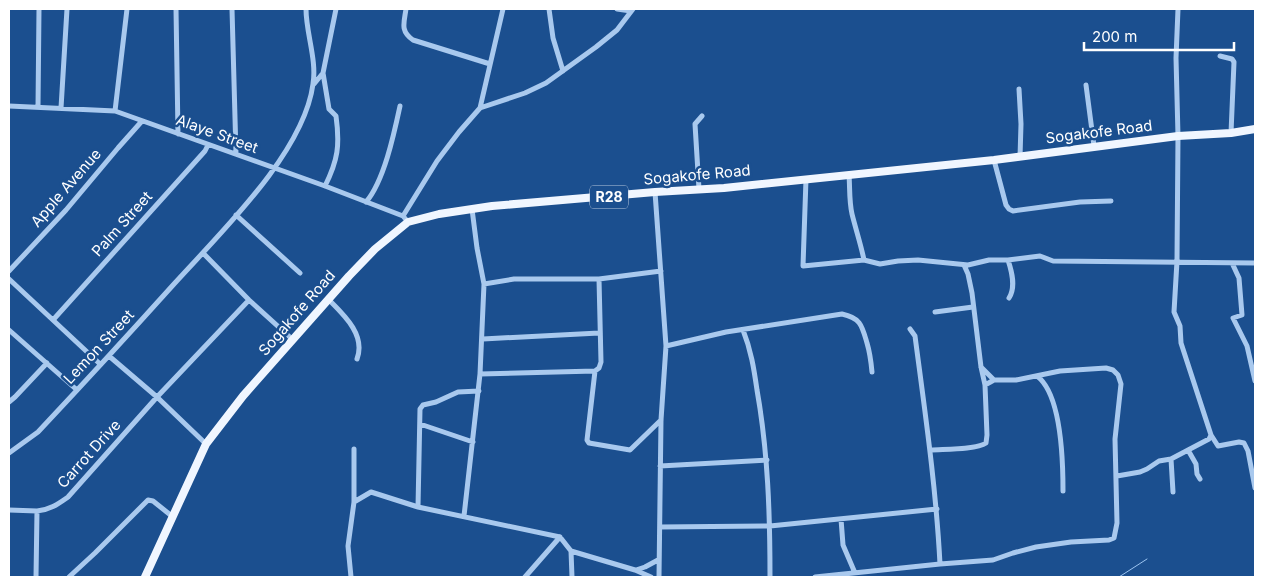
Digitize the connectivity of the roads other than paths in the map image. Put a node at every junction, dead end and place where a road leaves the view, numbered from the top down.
1 (39, 9) edge
2 (67, 9) edge
3 (127, 9) edge
4 (176, 9) edge
5 (232, 9) edge
6 (306, 9) edge
7 (336, 9) edge
8 (406, 9) edge
9 (503, 9) edge
10 (549, 9) edge
11 (617, 9) edge
12 (1178, 9) edge
13 (632, 10) edge
14 (1220, 56) dead end
15 (490, 64) junction
16 (562, 71) junction
17 (323, 73) junction
18 (314, 84) junction
19 (1086, 85) dead end
20 (1019, 89) dead end
21 (9, 106) edge
22 (400, 106) dead end
23 (38, 107) junction
24 (61, 108) junction
25 (480, 108) junction
26 (114, 111) junction
27 (702, 116) dead end
28 (142, 121) junction
29 (1255, 129) edge
30 (1230, 133) junction
31 (178, 134) junction
32 (1178, 136) junction
33 (208, 145) junction
34 (1094, 146) junction
35 (236, 154) junction
36 (1020, 156) junction
37 (994, 160) junction
38 (275, 168) junction
39 (849, 175) junction
40 (806, 178) junction
41 (326, 186) junction
42 (698, 189) junction
43 (655, 192) junction
44 (1111, 201) dead end
45 (366, 202) junction
46 (472, 209) junction
47 (236, 215) junction
48 (405, 219) junction
49 (203, 252) junction
50 (864, 260) junction
51 (1008, 260) junction
52 (1177, 261) junction
53 (1232, 262) junction
54 (1255, 263) edge
55 (964, 265) junction
56 (9, 271) edge
57 (660, 271) junction
58 (300, 273) dead end
59 (599, 279) junction
60 (9, 280) edge
61 (484, 284) junction
62 (1009, 298) dead end
63 (249, 300) junction
64 (328, 300) junction
65 (973, 307) junction
66 (935, 312) dead end
67 (53, 320) junction
68 (910, 329) dead end
69 (9, 330) edge
70 (743, 330) junction
71 (599, 333) junction
72 (483, 339) junction
73 (292, 340) junction
74 (666, 346) junction
75 (109, 356) junction
76 (357, 359) dead end
77 (47, 363) junction
78 (100, 364) junction
79 (981, 367) junction
80 (595, 370) junction
81 (872, 372) dead end
82 (480, 374) junction
83 (1037, 376) junction
84 (994, 380) junction
85 (1255, 381) edge
86 (985, 385) junction
87 (77, 390) junction
88 (479, 391) junction
89 (157, 397) junction
90 (9, 402) edge
91 (661, 420) junction
92 (420, 424) junction
93 (1211, 436) junction
94 (473, 442) junction
95 (206, 444) junction
96 (354, 449) dead end
97 (931, 450) junction
98 (1188, 450) junction
99 (9, 453) edge
100 (1171, 459) junction
101 (767, 460) junction
102 (660, 466) junction
103 (1117, 476) junction
104 (1200, 479) dead end
105 (1255, 488) edge
106 (1063, 491) dead end
107 (1173, 492) dead end
108 (354, 502) junction
109 (418, 507) junction
110 (9, 510) edge
111 (937, 510) junction
112 (37, 511) junction
113 (464, 516) junction
114 (174, 517) junction
115 (841, 519) junction
116 (770, 526) junction
117 (660, 527) junction
118 (560, 537) junction
119 (571, 551) junction
120 (658, 560) junction
121 (940, 564) junction
122 (635, 570) junction
123 (866, 571) junction
124 (854, 573) junction
125 (36, 577) edge
126 (69, 577) edge
127 (145, 577) edge
128 (351, 577) edge
129 (525, 577) edge
130 (572, 577) edge
131 (651, 577) edge
132 (659, 577) edge
133 (770, 577) edge
134 (816, 577) edge
135 (868, 577) edge

1 - 23 street
2 - 24 street
3 - 26 street
4 - 31 street
5 - 35 street
6 - 18 street
7 - 17 street
8 - 15 street
9 - 15 street
10 - 16 street
11 - 13 street
12 - 32 street
13 - 16 street
14 - 30 street
15 - 25 street
16 - 25 street
17 - 18 street
17 - 41 street
18 - 38 street, Lemon Street
19 - 34 street
20 - 36 street
21 - 23 street, Alaye Street
22 - 45 street
23 - 24 street, Alaye Street
24 - 26 street, Alaye Street
25 - 48 street
26 - 28 street, Alaye Street
27 - 42 street
28 - 31 street, Alaye Street
28 - 56 street, Apple Avenue
29 - 30 main road, Sogakofe Road / R28
30 - 32 main road, Sogakofe Road / R28
31 - 33 street, Alaye Street
32 - 34 main road, Sogakofe Road / R28
32 - 52 street
33 - 35 street, Alaye Street
33 - 67 street, Palm Street
34 - 36 main road, Sogakofe Road / R28
35 - 38 street, Alaye Street
36 - 37 main road, Sogakofe Road / R28
37 - 39 main road, Sogakofe Road / R28
37 - 44 street
38 - 41 street, Alaye Street
38 - 47 street, Lemon Street
39 - 40 main road, Sogakofe Road / R28
39 - 50 street
40 - 42 main road, Sogakofe Road / R28
40 - 50 street
41 - 45 street, Alaye Street
42 - 43 main road, Sogakofe Road / R28
43 - 46 main road, Sogakofe Road / R28
43 - 57 street
45 - 48 street, Alaye Street
46 - 48 main road, Sogakofe Road / R28
46 - 61 street
47 - 49 street, Lemon Street
47 - 58 street
48 - 64 main road, Sogakofe Road / R28
49 - 63 street
49 - 75 street, Lemon Street
50 - 55 street
51 - 52 street
51 - 55 street
51 - 62 street
52 - 53 street
52 - 93 street
53 - 54 street
53 - 85 street
55 - 65 street
57 - 59 street
57 - 74 street
59 - 61 street
59 - 71 street
60 - 67 street
61 - 72 street
63 - 73 street
63 - 89 street, Carrot Drive
64 - 73 main road, Sogakofe Road / R28
64 - 76 street
65 - 66 street
65 - 79 street
67 - 78 street
68 - 97 street
69 - 77 street
70 - 74 street
70 - 81 street
70 - 101 street
71 - 72 street
71 - 80 street
72 - 82 street
73 - 95 main road, Sogakofe Road / R28
74 - 91 street
75 - 78 street, Lemon Street
75 - 89 street
77 - 87 street
77 - 90 street
78 - 87 street, Lemon Street
79 - 84 street
79 - 86 street
80 - 82 street
80 - 91 street
82 - 88 street
83 - 84 street
83 - 103 street
83 - 106 street
84 - 86 street
86 - 97 street
87 - 99 street, Lemon Street
88 - 92 street
88 - 94 street
89 - 95 street
89 - 112 street, Carrot Drive
91 - 102 street
92 - 94 street
92 - 109 street
93 - 98 street
93 - 105 street
94 - 113 street
95 - 114 main road, Sogakofe Road / R28
96 - 108 street
97 - 111 street
98 - 100 street
98 - 104 street
100 - 103 street
100 - 107 street
101 - 102 street
101 - 116 street
102 - 117 street
103 - 121 street
108 - 109 street
108 - 128 street
109 - 113 street
110 - 112 street
111 - 115 street
111 - 121 street
112 - 125 street
113 - 118 street
114 - 126 street
114 - 127 main road, Sogakofe Road / R28
115 - 116 street
115 - 124 street
116 - 117 street
116 - 133 street
117 - 120 street
118 - 119 street
118 - 129 street
119 - 122 street
119 - 130 street
120 - 122 street
120 - 132 street
121 - 123 street
122 - 131 street
123 - 124 street
123 - 135 street
124 - 134 street

